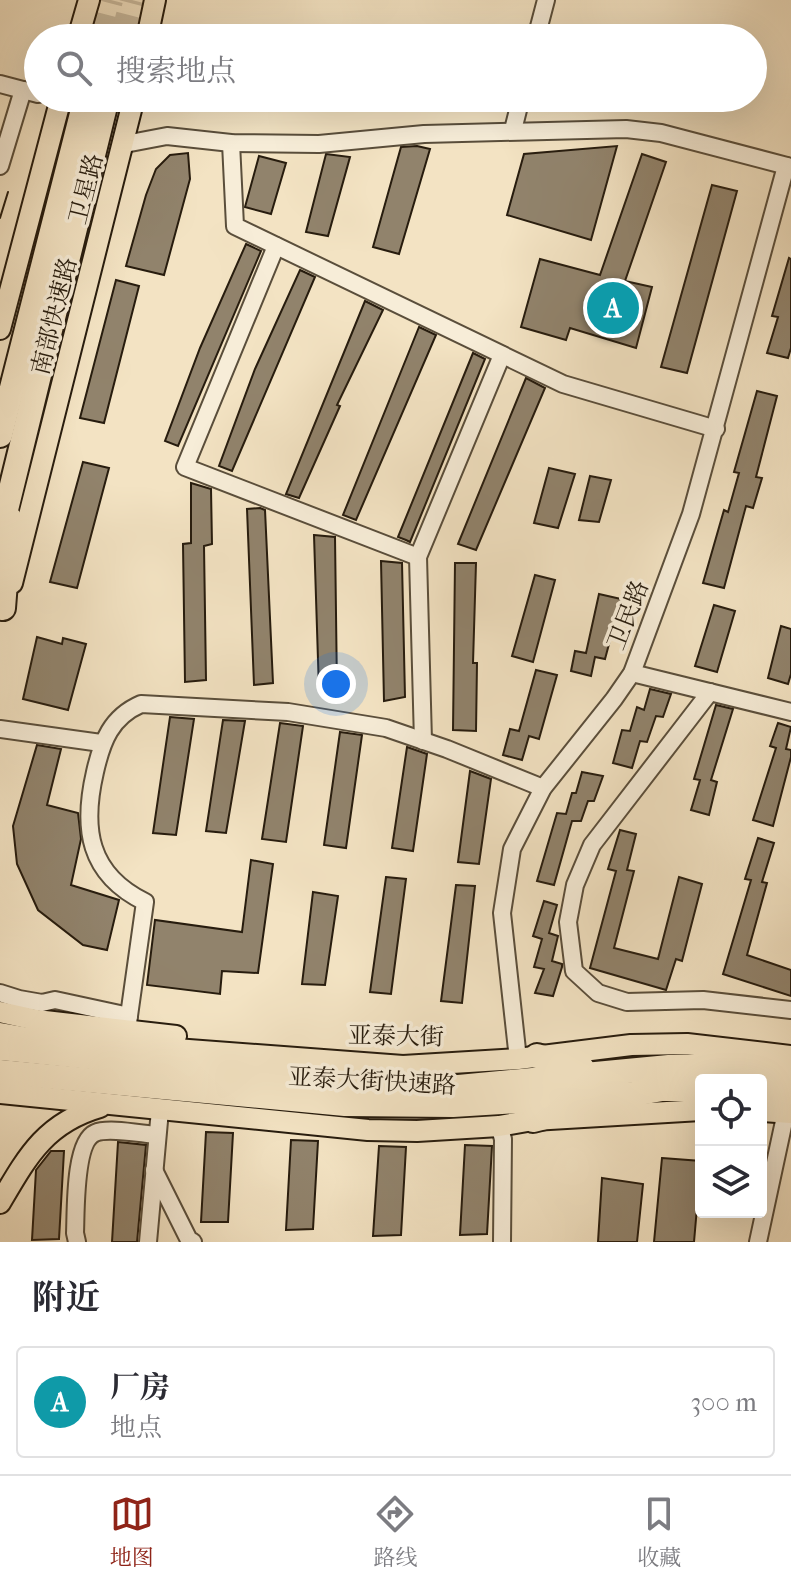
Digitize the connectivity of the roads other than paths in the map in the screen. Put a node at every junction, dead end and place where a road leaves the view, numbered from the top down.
1 (89, 0) edge
2 (155, 0) edge
3 (546, 0) edge
4 (82, 24) edge
5 (150, 24) edge
6 (540, 24) edge
7 (0, 84) edge
8 (24, 90) edge
9 (24, 109) edge
10 (54, 112) edge
11 (82, 112) edge
12 (104, 112) edge
13 (131, 112) edge
14 (518, 112) edge
15 (513, 130) junction
16 (231, 143) junction
17 (125, 144) junction
18 (0, 166) edge
19 (789, 167) edge
20 (276, 246) junction
21 (0, 329) edge
22 (502, 355) junction
23 (716, 429) junction
24 (0, 435) edge
25 (12, 487) junction
26 (0, 534) edge
27 (418, 557) junction
28 (1, 613) edge
29 (632, 673) junction
30 (710, 692) junction
31 (791, 712) edge
32 (1, 732) edge
33 (423, 741) junction
34 (101, 743) junction
35 (543, 788) junction
36 (0, 993) edge
37 (791, 1010) edge
38 (0, 1012) edge
39 (121, 1025) junction
40 (0, 1033) edge
41 (0, 1048) edge
42 (257, 1055) junction
43 (791, 1056) edge
44 (528, 1058) junction
45 (0, 1072) edge
46 (603, 1074) junction
47 (791, 1077) edge
48 (666, 1078) junction
49 (695, 1087) edge
50 (0, 1093) edge
51 (634, 1094) junction
52 (767, 1095) edge
53 (109, 1104) junction
54 (789, 1107) edge
55 (160, 1110) junction
56 (695, 1110) edge
57 (767, 1110) edge
58 (533, 1120) junction
59 (499, 1126) junction
60 (157, 1135) junction
61 (154, 1169) junction
62 (0, 1203) edge
63 (77, 1242) edge
64 (148, 1242) edge
65 (193, 1242) edge
66 (502, 1242) edge
67 (758, 1242) edge

1 - 4 main road
2 - 5 main road
3 - 6 street
7 - 8 street
9 - 18 street
10 - 21 main road, 卫星路
11 - 24 highway, 南部快速路
12 - 25 highway, 南部快速路
13 - 17 main road, 卫星路
14 - 15 street
15 - 16 street
15 - 19 street
16 - 17 street
16 - 20 street
17 - 28 main road, 卫星路
19 - 23 street, 卫民路
20 - 22 street
20 - 27 street
22 - 23 street
22 - 27 street
23 - 29 street, 卫民路
25 - 26 highway, 南部快速路
25 - 28 highway
27 - 33 street
29 - 30 street
29 - 35 street, 卫民路
30 - 31 street
30 - 37 street
32 - 34 street
33 - 34 street
33 - 35 street
34 - 39 street
35 - 44 street, 卫民路
36 - 39 street
38 - 39 main road
39 - 42 main road
40 - 42 main road, 亚泰大街
41 - 46 highway, 亚泰大街快速路
42 - 44 main road, 亚泰大街
43 - 44 main road, 亚泰大街
44 - 46 highway
45 - 51 highway, 亚泰大街快速路
46 - 48 highway, 亚泰大街快速路
47 - 48 highway, 亚泰大街快速路
48 - 49 highway, 亚泰大街快速路
48 - 51 highway, 亚泰大街快速路
50 - 53 main road
51 - 58 highway
52 - 54 highway
53 - 55 main road
53 - 62 main road
54 - 57 main road
54 - 67 street
55 - 59 main road
55 - 60 street
56 - 58 main road
58 - 59 main road
59 - 66 street
60 - 61 street
60 - 63 street
61 - 64 street
61 - 65 street

